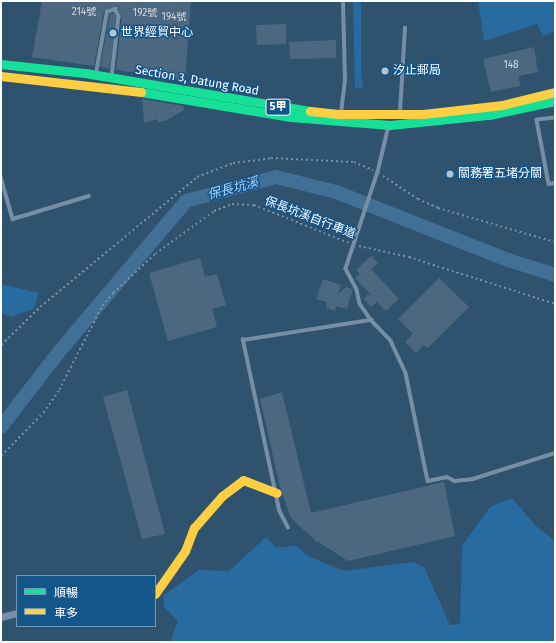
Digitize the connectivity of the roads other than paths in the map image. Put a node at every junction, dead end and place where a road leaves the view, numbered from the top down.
1 (343, 1) edge
2 (405, 28) dead end
3 (1, 64) edge
4 (96, 75) junction
5 (1, 76) edge
6 (111, 78) junction
7 (555, 92) edge
8 (555, 101) edge
9 (396, 115) junction
10 (341, 118) junction
11 (555, 118) edge
12 (390, 125) junction
13 (1, 177) edge
14 (555, 183) edge
15 (89, 196) dead end
16 (371, 320) junction
17 (555, 453) edge
18 (277, 493) junction
19 (288, 528) dead end
20 (156, 593) edge
21 (16, 613) edge
22 (1, 617) edge

1 - 10 lane
2 - 9 lane
3 - 4 main road, Section 3, Datung Road / 5甲
4 - 6 main road, Section 3, Datung Road / 5甲
4 - 6 lane
5 - 10 main road, Section 3, Datung Road / 5甲
6 - 10 main road, Section 3, Datung Road / 5甲
7 - 9 main road, Section 3, Datung Road / 5甲
8 - 12 main road, Section 3, Datung Road / 5甲
9 - 10 main road, Section 3, Datung Road / 5甲
9 - 12 lane
10 - 12 main road, Section 3, Datung Road / 5甲
11 - 14 lane
12 - 16 lane
13 - 15 lane
16 - 17 lane
16 - 18 lane
18 - 19 lane
18 - 20 main road
21 - 22 street

